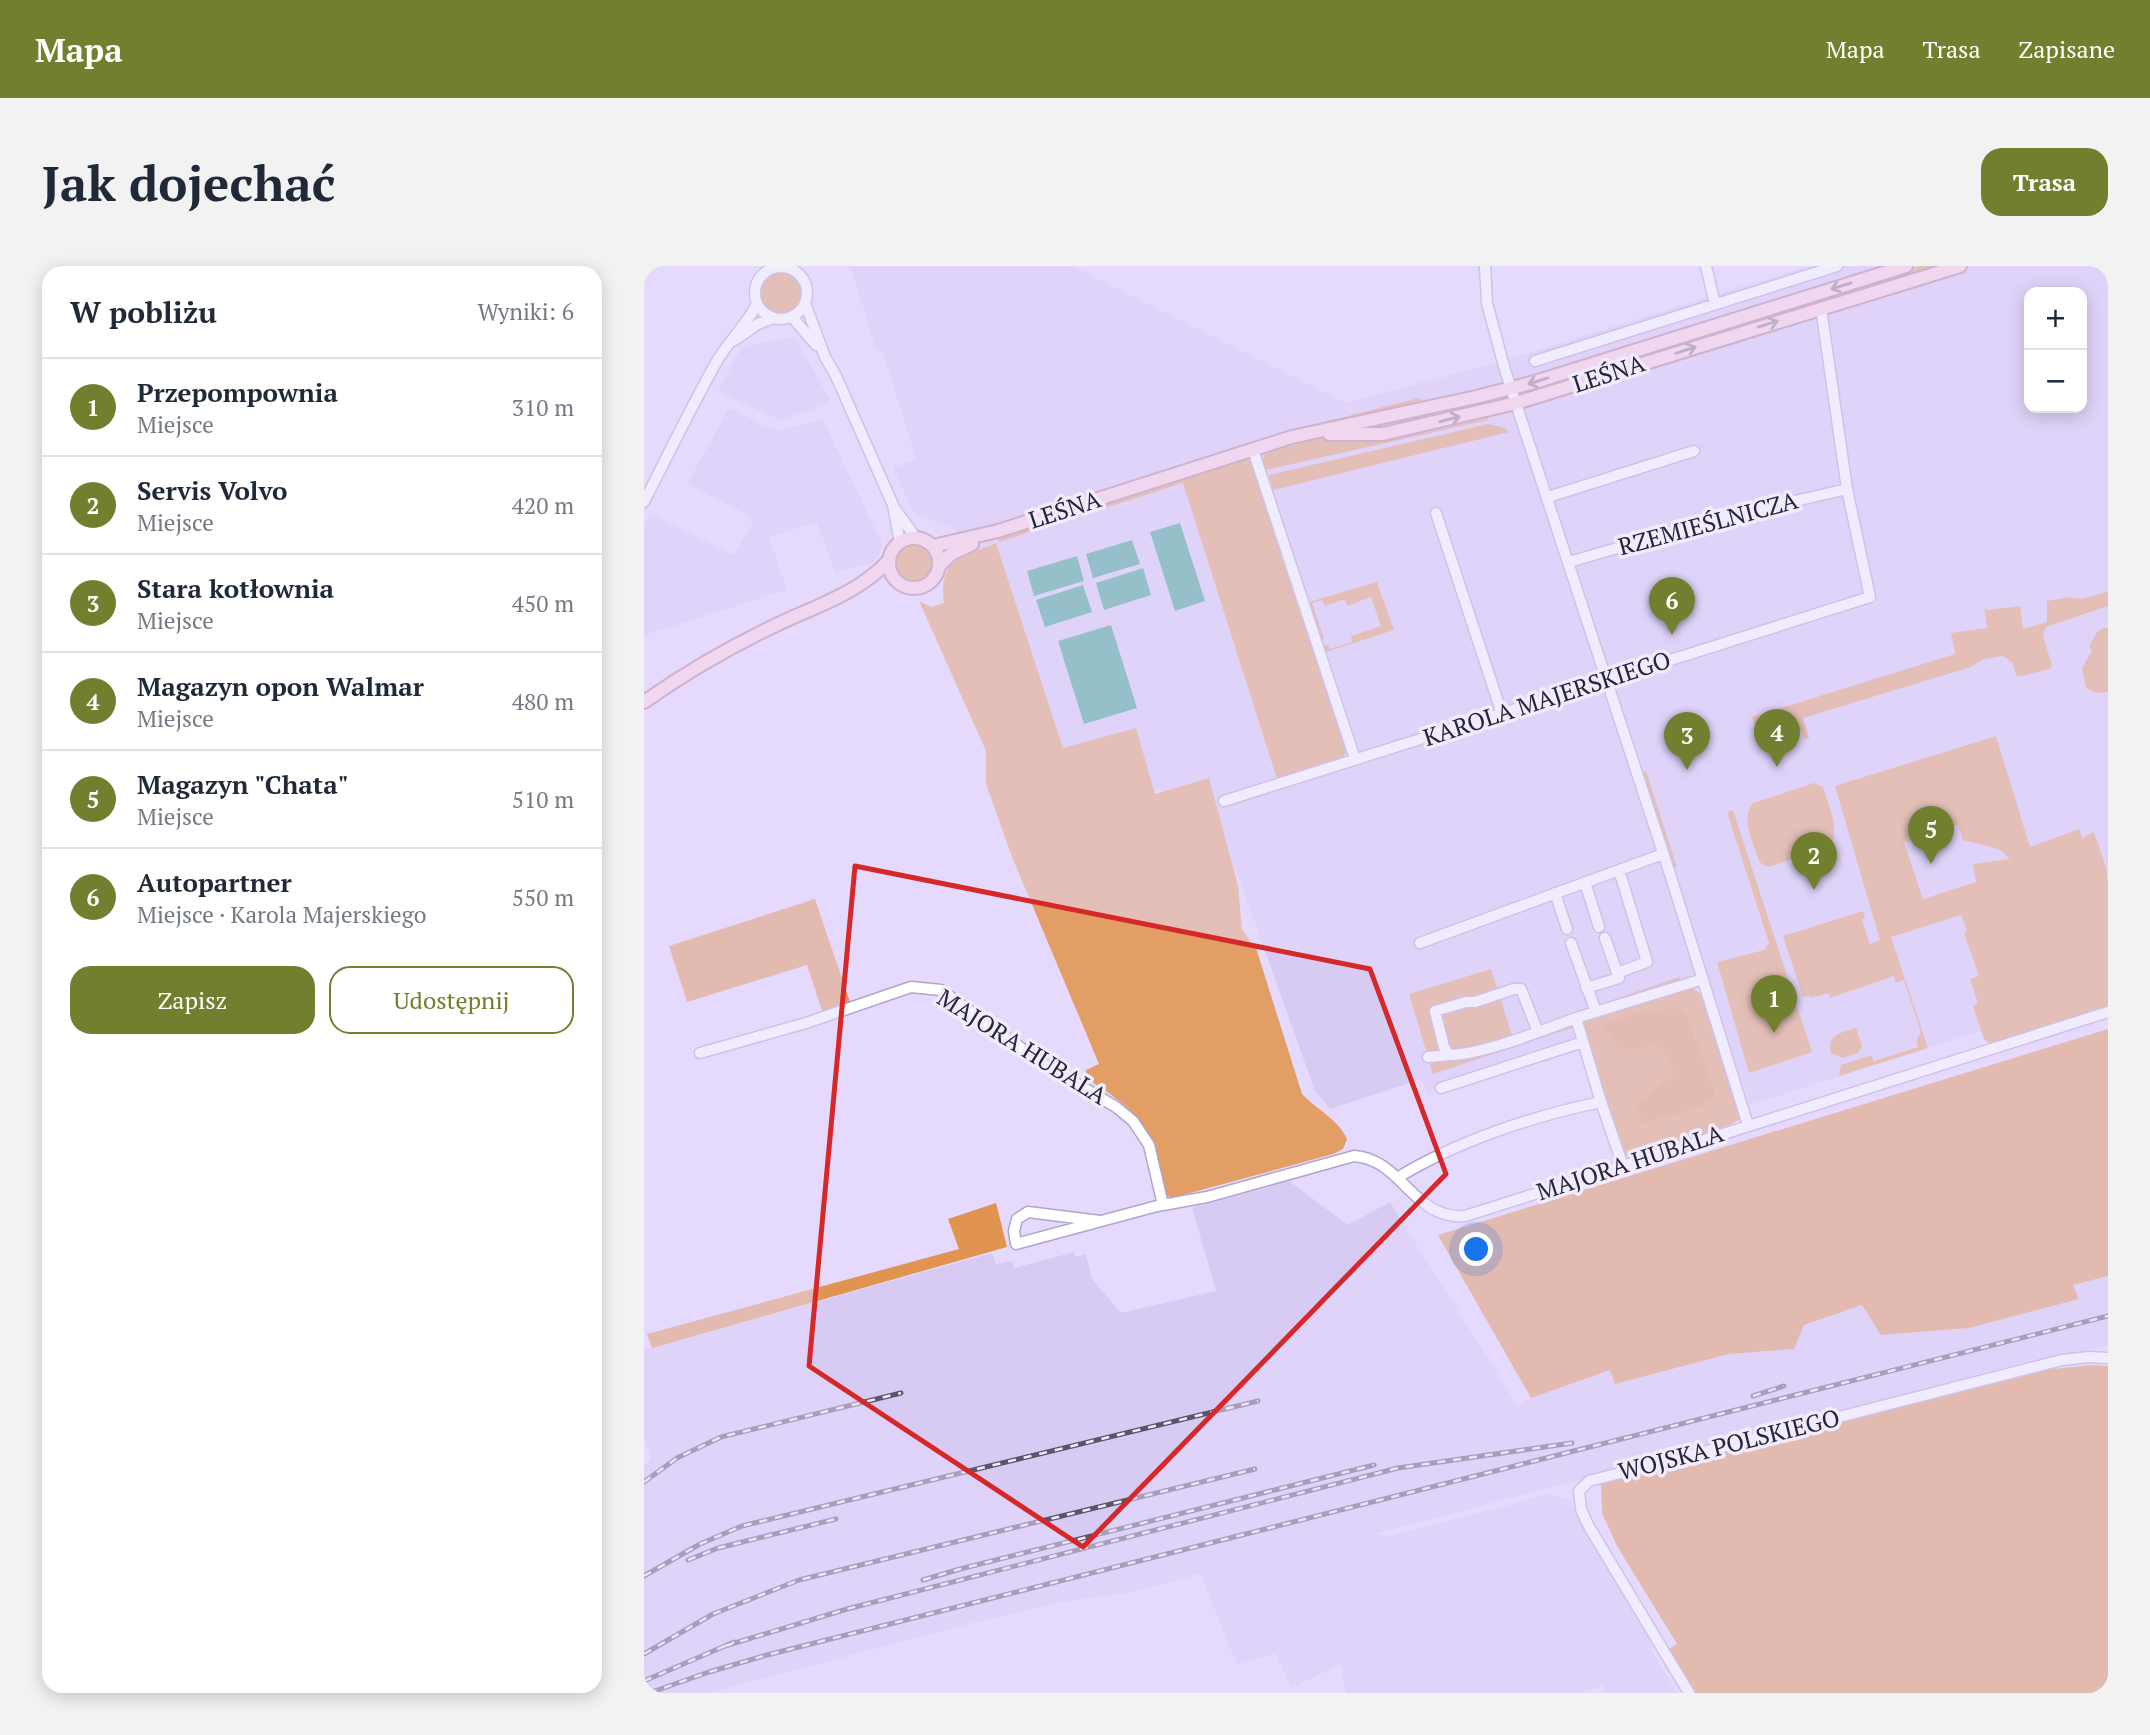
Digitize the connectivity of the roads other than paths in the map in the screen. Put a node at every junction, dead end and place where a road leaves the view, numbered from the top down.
1 (1485, 266) edge
2 (1706, 266) edge
3 (1837, 266) edge
4 (1906, 266) edge
5 (1960, 266) edge
6 (774, 267) edge
7 (789, 268) edge
8 (757, 303) junction
9 (805, 303) junction
10 (1715, 304) junction
11 (1821, 308) junction
12 (792, 317) junction
13 (773, 318) junction
14 (728, 344) junction
15 (825, 357) junction
16 (1535, 361) dead end
17 (1510, 389) junction
18 (1516, 403) junction
19 (1253, 450) junction
20 (1693, 451) dead end
21 (1847, 489) junction
22 (1548, 497) junction
23 (644, 502) edge
24 (893, 505) junction
25 (1436, 513) dead end
26 (998, 531) junction
27 (916, 538) junction
28 (900, 543) junction
29 (933, 547) junction
30 (889, 560) junction
31 (1569, 562) junction
32 (939, 566) junction
33 (896, 580) junction
34 (854, 588) junction
35 (1607, 681) junction
36 (644, 702) edge
37 (1502, 714) junction
38 (1354, 759) junction
39 (1224, 801) dead end
40 (1663, 853) junction
41 (1619, 870) junction
42 (1585, 882) junction
43 (1555, 893) junction
44 (1599, 927) dead end
45 (1567, 929) dead end
46 (1605, 938) dead end
47 (1420, 943) dead end
48 (1571, 943) dead end
49 (1617, 973) junction
50 (1703, 979) junction
51 (1586, 988) junction
52 (1595, 1012) junction
53 (2108, 1012) edge
54 (1576, 1018) junction
55 (1538, 1032) junction
56 (1583, 1042) junction
57 (699, 1053) dead end
58 (1449, 1055) junction
59 (1428, 1057) dead end
60 (1441, 1088) dead end
61 (1601, 1102) junction
62 (1748, 1125) junction
63 (1623, 1166) junction
64 (1397, 1178) junction
65 (1163, 1205) junction
66 (1100, 1221) junction
67 (2108, 1358) edge
68 (1689, 1693) edge

1 - 17 street
2 - 10 street
3 - 10 street, LEŚNA
4 -> 17 main road, LEŚNA
5 - 11 main road, LEŚNA
6 - 7 street
6 - 8 street
7 - 9 street
8 - 13 street
8 - 14 street
9 - 12 street
9 - 15 street
10 - 16 street, LEŚNA
18 -> 11 main road, LEŚNA
11 - 21 street, KAROLA MAJERSKIEGO
12 - 13 street
12 - 15 street
13 - 14 street
14 - 23 street
15 - 24 street
17 - 18 street
17 - 19 main road, LEŚNA
19 -> 18 main road, LEŚNA
18 - 22 street
19 - 26 main road, LEŚNA
19 - 38 street
20 - 22 street
21 - 31 street, RZEMIEŚLNICZA
21 - 35 street, KAROLA MAJERSKIEGO
22 - 31 street
24 - 27 street
24 - 28 street
25 - 37 street
26 - 29 main road, LEŚNA
26 - 32 main road, LEŚNA
27 - 28 main road
27 - 29 main road
28 - 30 main road
29 - 32 main road
30 - 33 main road
30 - 34 main road
31 - 35 street
32 - 33 main road
33 - 34 main road
34 - 36 main road
35 - 37 street, KAROLA MAJERSKIEGO
35 - 40 street
37 - 38 street, KAROLA MAJERSKIEGO
38 - 39 street, KAROLA MAJERSKIEGO
40 - 41 street
40 - 50 street
41 - 42 street
41 - 49 street
42 - 43 street
42 - 44 street
43 - 45 street
43 - 47 street
46 - 49 street
48 - 51 street
49 - 51 street
50 - 52 street
50 - 62 street
51 - 52 street
52 - 54 street
53 - 62 street, MAJORA HUBALA
54 - 55 street
54 - 56 street
55 - 58 street
55 - 58 street
56 - 60 street
56 - 61 street
57 - 65 street, MAJORA HUBALA
58 - 59 street
61 - 63 street
61 - 64 street
62 - 63 street, MAJORA HUBALA
63 - 64 street, MAJORA HUBALA
64 - 65 street, MAJORA HUBALA
65 - 66 street, MAJORA HUBALA
66 - 66 street, MAJORA HUBALA
67 - 68 street, WOJSKA POLSKIEGO

